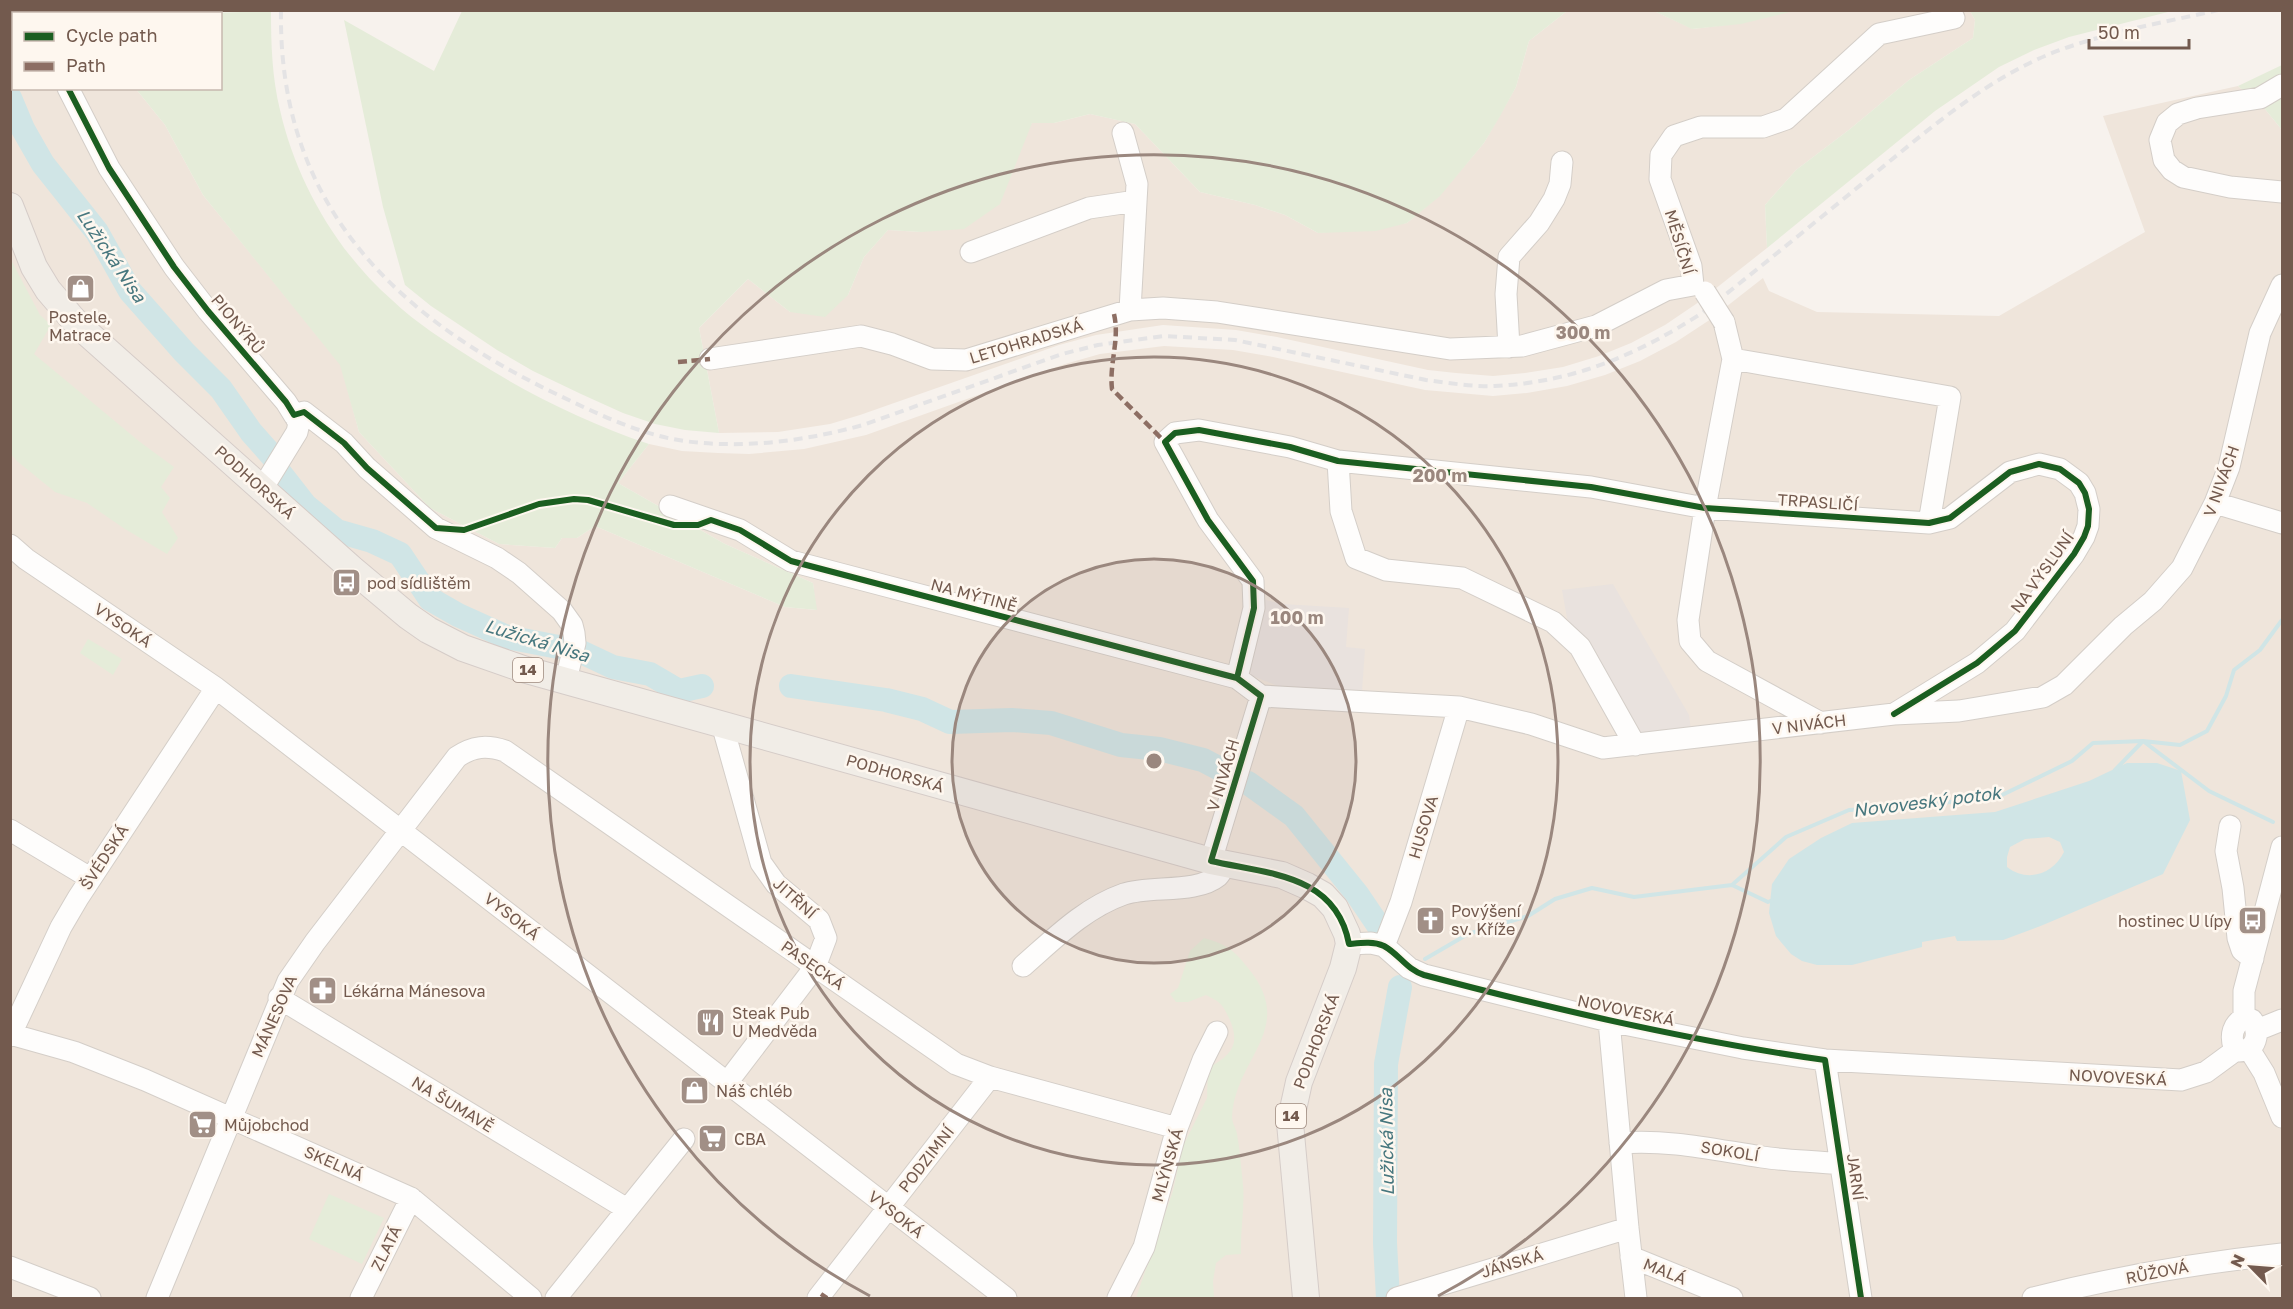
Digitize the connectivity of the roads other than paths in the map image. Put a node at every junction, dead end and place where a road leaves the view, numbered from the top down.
1 (1954, 18) dead end
2 (2283, 85) edge
3 (69, 90) edge
4 (1123, 133) dead end
5 (1562, 162) dead end
6 (2283, 192) edge
7 (1136, 201) junction
8 (10, 206) edge
9 (971, 252) dead end
10 (2283, 285) edge
11 (1699, 288) junction
12 (1130, 310) junction
13 (1509, 347) junction
14 (710, 359) dead end
15 (1733, 359) junction
16 (294, 415) junction
17 (1338, 461) junction
18 (262, 489) junction
19 (2215, 503) junction
20 (670, 506) dead end
21 (1705, 508) junction
22 (1929, 523) junction
23 (2283, 523) edge
24 (10, 545) edge
25 (568, 672) junction
26 (1237, 678) junction
27 (216, 688) junction
28 (1261, 696) junction
29 (1459, 707) junction
30 (1894, 714) junction
31 (1821, 723) junction
32 (722, 724) junction
33 (1635, 745) junction
34 (477, 747) joint
35 (2230, 826) dead end
36 (10, 830) edge
37 (402, 830) junction
38 (2283, 847) edge
39 (1218, 862) junction
40 (90, 878) junction
41 (1349, 944) junction
42 (1384, 946) junction
43 (2253, 959) junction
44 (1023, 966) dead end
45 (815, 967) junction
46 (279, 998) junction
47 (2283, 1020) edge
48 (1609, 1021) junction
49 (1217, 1032) dead end
50 (11, 1034) edge
51 (2246, 1036) junction
52 (1825, 1060) junction
53 (990, 1077) junction
54 (726, 1084) junction
55 (2283, 1117) edge
56 (232, 1118) junction
57 (1177, 1128) junction
58 (684, 1139) dead end
59 (1620, 1143) junction
60 (1841, 1164) junction
61 (411, 1198) junction
62 (888, 1208) junction
63 (627, 1209) junction
64 (1628, 1228) junction
65 (2283, 1254) edge
66 (1631, 1257) junction
67 (10, 1267) edge
68 (2078, 1293) edge
69 (822, 1297) edge
70 (1399, 1298) edge
71 (90, 1299) edge
72 (157, 1299) edge
73 (361, 1299) edge
74 (531, 1299) edge
75 (556, 1299) edge
76 (1006, 1299) edge
77 (1118, 1299) edge
78 (1306, 1299) edge
79 (1636, 1299) edge
80 (1732, 1299) edge
81 (1861, 1299) edge
82 (2033, 1299) edge

1 - 11 street, MĚSÍČNÍ
2 - 6 street
3 - 16 street, PIONÝRŮ
4 - 7 street
5 - 13 street
7 - 9 street
7 - 12 street
8 - 18 main road, PODHORSKÁ / 14
10 - 19 street, V NIVÁCH
11 - 13 street, LETOHRADSKÁ
11 - 15 street, MĚSÍČNÍ, bridge
12 - 13 street, LETOHRADSKÁ
12 - 14 street, LETOHRADSKÁ
15 - 21 street, MĚSÍČNÍ
15 - 22 street
16 - 18 street
16 - 25 street
17 - 21 street, TRPASLIČÍ
17 - 26 street, TRPASLIČÍ
17 - 33 street
18 - 25 main road, PODHORSKÁ / 14
19 - 23 street
19 - 30 street, V NIVÁCH
20 - 26 street, NA MÝTINĚ
21 - 22 street, TRPASLIČÍ
21 - 31 street, MĚSÍČNÍ
22 - 30 street, NA VÝSLUNÍ
24 - 27 street, VYSOKÁ
25 - 32 main road, PODHORSKÁ / 14
26 - 28 street, NA MÝTINĚ
27 - 37 street, VYSOKÁ
27 - 40 street, ŠVÉDSKÁ
28 - 29 street, V NIVÁCH
28 - 39 street, V NIVÁCH
29 - 33 street, V NIVÁCH
29 - 42 street, HUSOVA
30 - 31 street, V NIVÁCH
31 - 33 street, V NIVÁCH
32 - 39 main road, PODHORSKÁ / 14
32 - 45 street, JITŘNÍ
34 - 37 street, MÁNESOVA
34 - 45 street, PASECKÁ
35 - 43 street
36 - 40 street
37 - 46 street, MÁNESOVA
37 - 54 street, VYSOKÁ
38 - 43 street
39 - 41 main road, PODHORSKÁ / 14
39 - 44 street
40 - 50 street, ŠVÉDSKÁ
41 - 42 street
41 - 78 main road, PODHORSKÁ / 14
42 - 48 street, NOVOVESKÁ
43 - 51 street
45 - 53 street, PASECKÁ
45 - 54 street, JITŘNÍ
46 - 56 street, MÁNESOVA
46 - 63 street, NA ŠUMAVĚ
47 - 51 street, NOVOVESKÁ
48 - 52 street, NOVOVESKÁ
48 - 59 street
49 - 57 street, MLÝNSKÁ
50 - 56 street, SKELNÁ
51 - 52 street, NOVOVESKÁ
51 - 55 street
52 - 60 street, JARNÍ
53 - 57 street, PASECKÁ
53 - 62 street, PODZIMNÍ
54 - 62 street, VYSOKÁ
56 - 61 street, SKELNÁ
56 - 72 street, MÁNESOVA
57 - 77 street, MLÝNSKÁ
58 - 63 street
59 - 60 street, SOKOLÍ
59 - 64 street
60 - 81 street, JARNÍ
61 - 73 street, ZLATÁ
61 - 74 street, SKELNÁ
62 - 69 street, PODZIMNÍ
62 - 76 street, VYSOKÁ
63 - 75 street
64 - 66 street
64 - 70 street, JÁNSKÁ
65 - 68 street, RŮŽOVÁ
66 - 79 street
66 - 80 street, MALÁ
67 - 71 street
68 - 82 street, RŮŽOVÁ

